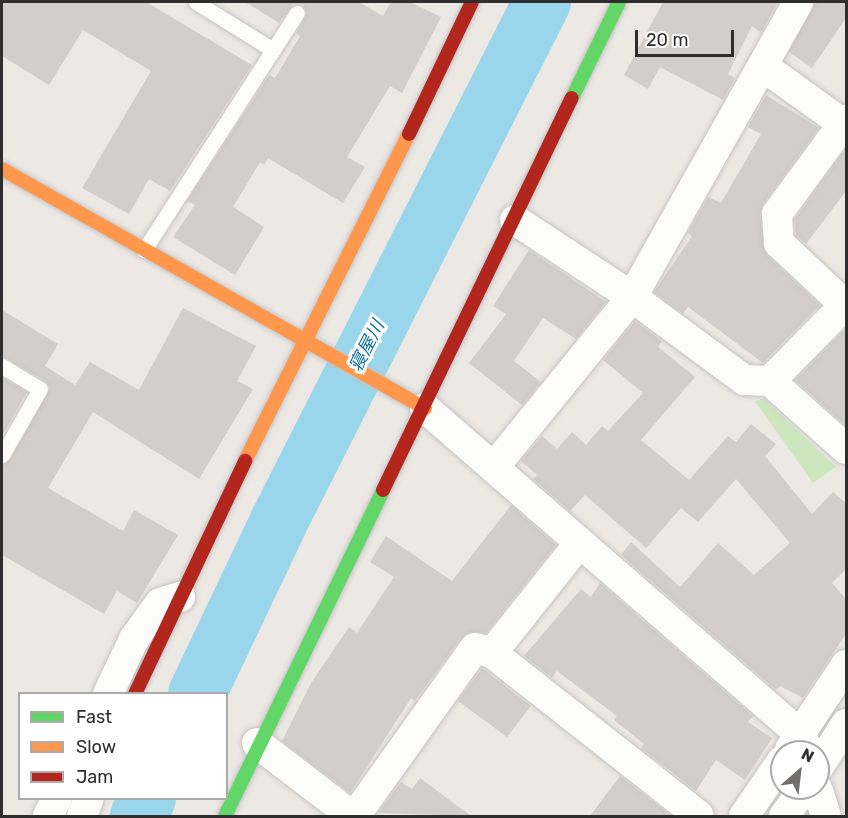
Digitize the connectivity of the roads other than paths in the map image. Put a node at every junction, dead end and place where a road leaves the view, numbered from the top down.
1 (196, 2) edge
2 (472, 2) edge
3 (619, 2) edge
4 (798, 2) edge
5 (297, 13) dead end
6 (273, 50) junction
7 (764, 68) junction
8 (846, 123) edge
9 (2, 169) edge
10 (515, 220) junction
11 (144, 250) junction
12 (632, 297) junction
13 (846, 304) edge
14 (302, 340) junction
15 (2, 366) edge
16 (770, 381) junction
17 (418, 404) junction
18 (846, 449) edge
19 (2, 455) edge
20 (494, 467) junction
21 (578, 544) junction
22 (180, 597) junction
23 (492, 653) junction
24 (846, 665) edge
25 (108, 692) edge
26 (135, 692) edge
27 (846, 724) edge
28 (792, 740) edge
29 (802, 740) edge
30 (257, 743) junction
31 (830, 749) edge
32 (770, 778) edge
33 (56, 800) edge
34 (88, 800) edge
35 (795, 800) edge
36 (821, 800) edge
37 (48, 816) edge
38 (82, 816) edge
39 (225, 816) edge
40 (354, 816) edge
41 (699, 816) edge
42 (744, 816) edge
43 (784, 816) edge
44 (826, 816) edge

1 - 6 lane
2 - 14 street
3 - 10 street
4 - 7 street
5 - 6 lane
6 - 11 lane
7 - 8 street
7 - 12 street
8 - 13 street
9 - 11 street
10 - 12 street
10 - 17 street
11 - 14 street
12 - 16 street
12 - 20 street
13 - 16 street
14 - 17 street
14 - 22 street
15 - 19 lane
16 - 18 street
17 - 20 street
17 - 30 street
20 - 21 street
21 - 23 street
21 - 28 street
22 - 25 street
22 - 26 street
23 - 40 street
23 - 41 street
24 - 29 street
27 - 31 street
30 - 39 street
30 - 40 street
32 - 42 street
33 - 37 street
34 - 38 street
35 - 43 street
36 - 44 street

